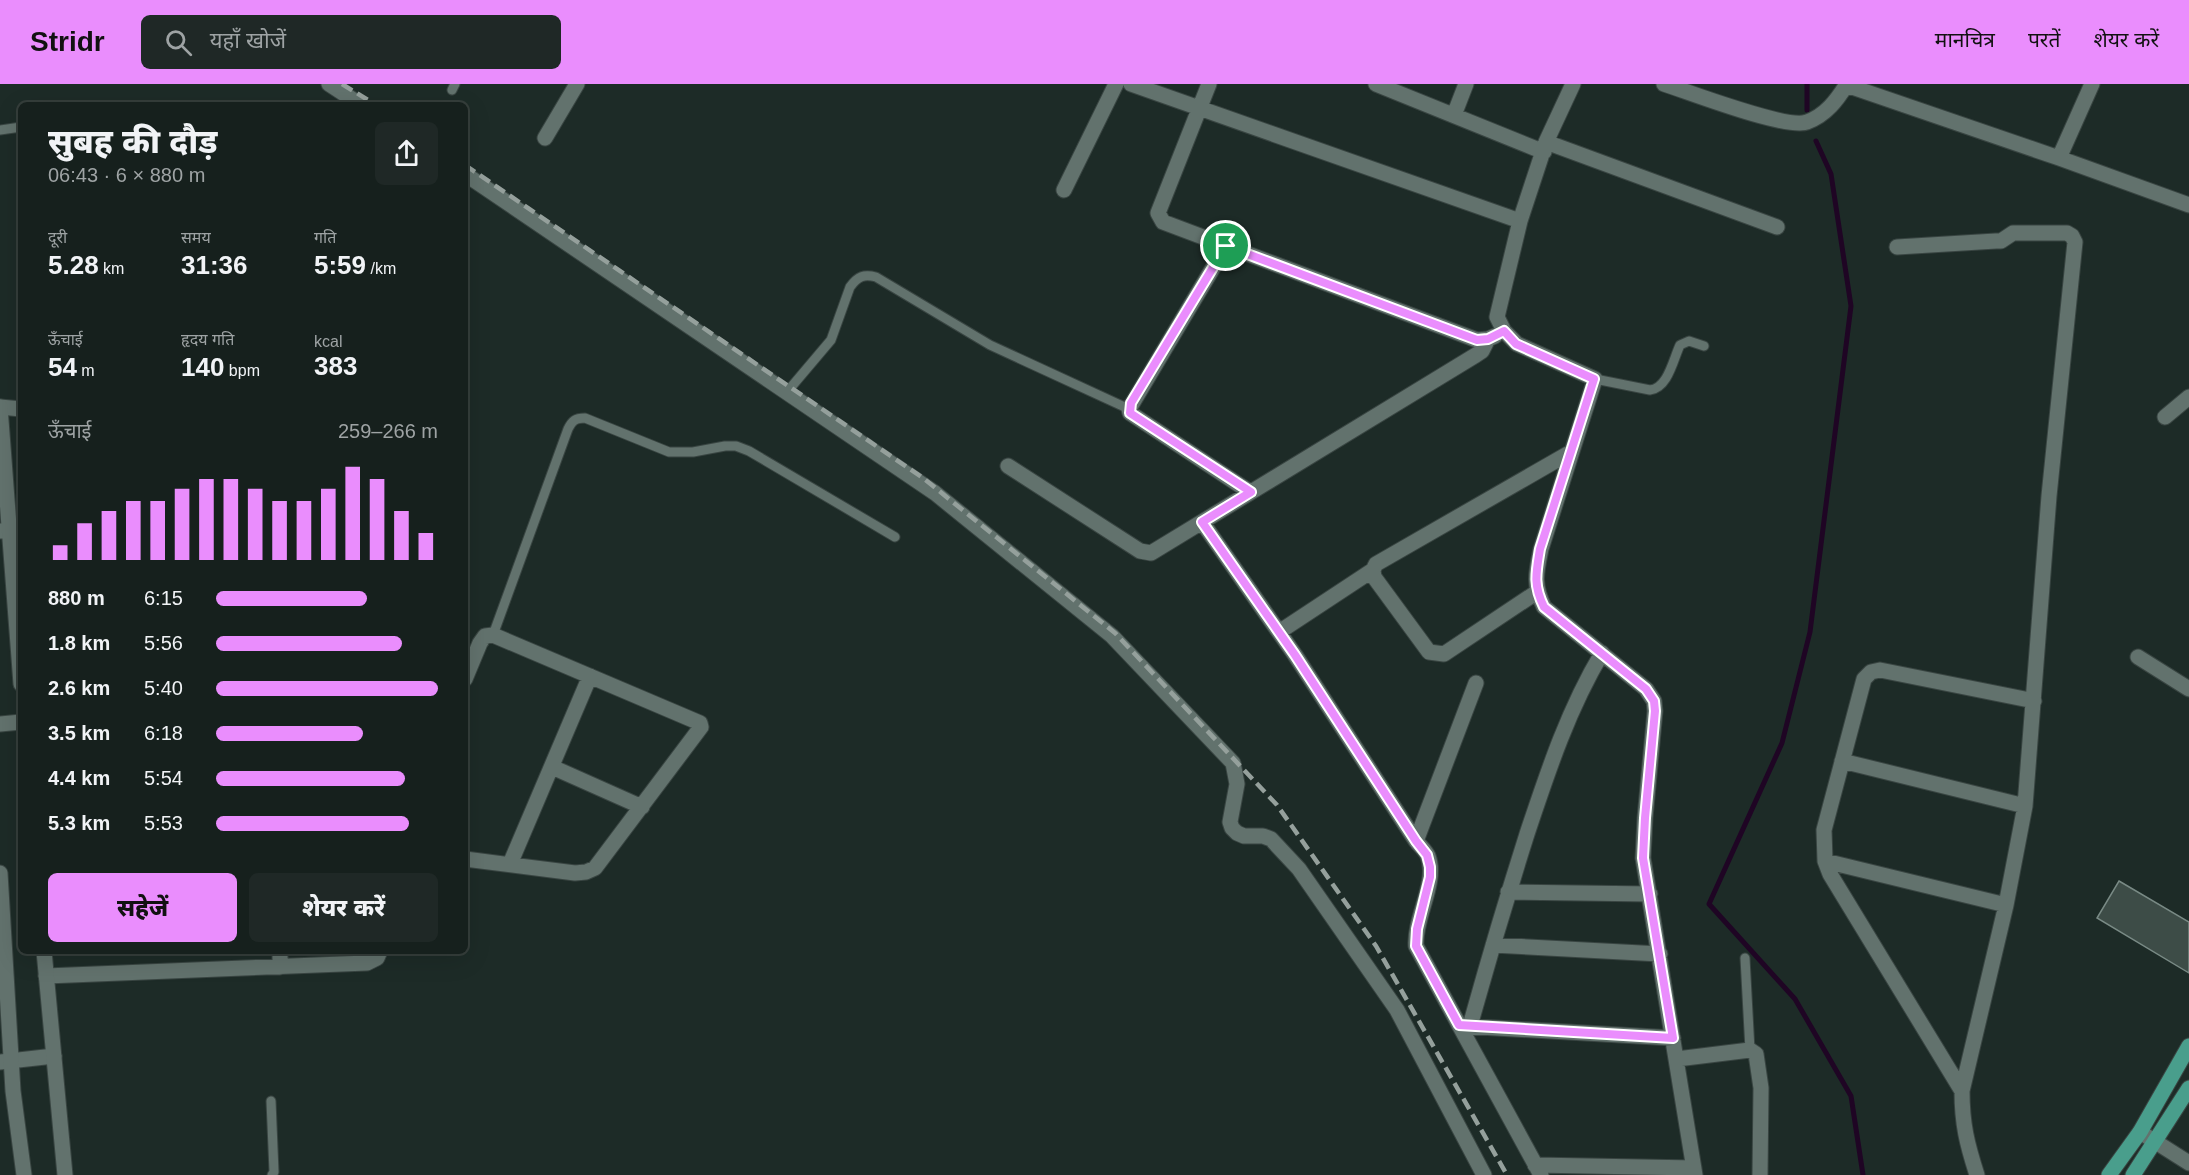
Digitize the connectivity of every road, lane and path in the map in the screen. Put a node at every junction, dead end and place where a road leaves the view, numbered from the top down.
1 (329, 84) edge
2 (577, 84) edge
3 (1116, 84) edge
4 (1131, 84) edge
5 (1209, 84) edge
6 (1376, 84) edge
7 (1466, 84) edge
8 (1573, 84) edge
9 (1664, 84) edge
10 (2092, 84) edge
11 (1847, 85) edge
12 (1706, 91) edge
13 (356, 102) edge
14 (1198, 109) junction
15 (1454, 115) junction
16 (18, 127) edge
17 (0, 130) edge
18 (545, 138) dead end
19 (1545, 147) junction
20 (2059, 158) junction
21 (468, 176) edge
22 (1064, 190) dead end
23 (2189, 205) edge
24 (1520, 221) junction
25 (1777, 227) dead end
26 (1226, 246) junction
27 (1897, 247) dead end
28 (1504, 331) junction
29 (1488, 339) junction
30 (1704, 346) dead end
31 (1594, 379) junction
32 (787, 392) junction
33 (2189, 397) edge
34 (0, 407) edge
35 (18, 409) edge
36 (1129, 409) junction
37 (2165, 417) dead end
38 (1571, 452) junction
39 (1008, 466) dead end
40 (1251, 492) junction
41 (1202, 522) junction
42 (10, 531) edge
43 (895, 537) dead end
44 (1373, 570) junction
45 (1536, 592) junction
46 (1279, 632) junction
47 (18, 634) edge
48 (493, 635) junction
49 (1602, 653) junction
50 (2138, 657) dead end
51 (468, 672) edge
52 (590, 676) junction
53 (1476, 683) dead end
54 (2189, 689) edge
55 (2034, 701) junction
56 (18, 722) edge
57 (0, 724) edge
58 (1842, 761) junction
59 (552, 767) junction
60 (2025, 806) junction
61 (642, 807) junction
62 (1416, 841) junction
63 (468, 859) edge
64 (1825, 861) junction
65 (510, 864) junction
66 (0, 873) edge
67 (1508, 892) junction
68 (1650, 894) junction
69 (2006, 905) junction
70 (1, 912) edge
71 (1493, 945) junction
72 (44, 954) edge
73 (280, 954) edge
74 (379, 954) edge
75 (1660, 954) junction
76 (1745, 958) dead end
77 (280, 967) junction
78 (46, 976) junction
79 (1465, 1026) junction
80 (1673, 1038) junction
81 (2189, 1046) edge
82 (1750, 1050) junction
83 (54, 1056) junction
84 (1677, 1059) junction
85 (5, 1062) edge
86 (2189, 1088) edge
87 (1962, 1091) junction
88 (271, 1101) dead end
89 (2140, 1132) junction
90 (2156, 1142) junction
91 (2189, 1163) edge
92 (1538, 1170) edge
93 (1695, 1172) edge
94 (24, 1175) edge
95 (65, 1175) edge
96 (272, 1175) edge
97 (1484, 1175) edge
98 (1760, 1175) edge
99 (1977, 1175) edge
100 (2109, 1175) edge
101 (2133, 1175) edge

1 - 13 street
2 - 18 street
3 - 22 street
4 - 14 street
5 - 14 street
6 - 15 street
7 - 15 street
8 - 19 street
9 - 12 street
10 - 20 street
11 - 12 street
11 - 20 street
14 - 24 street
14 - 26 street
15 - 19 street
16 - 17 lane
19 - 24 street
19 - 25 street
20 - 23 street
21 - 32 street
24 - 28 street
26 - 29 street
26 - 36 street
27 - 55 street
28 - 29 street
28 - 31 street
29 - 40 street
30 - 31 lane
31 - 38 street
32 - 36 lane
32 - 97 street
33 - 37 street
34 - 35 street
34 - 42 street
36 - 40 street
38 - 44 street
38 - 45 street
39 - 41 street
40 - 41 street
41 - 46 street
42 - 47 street
43 - 48 lane
44 - 45 street
44 - 46 street
45 - 49 street
46 - 62 street
48 - 51 street
48 - 52 street
49 - 67 street
49 - 68 street
50 - 54 street
52 - 59 street
52 - 61 street
53 - 62 street
55 - 58 street
55 - 60 street
56 - 57 street
58 - 60 street
58 - 64 street
59 - 61 street
59 - 65 street
60 - 69 street
61 - 65 street
62 - 79 street
63 - 65 street
64 - 69 street
64 - 87 street
66 - 70 street
67 - 68 street
67 - 71 street
68 - 75 street
69 - 87 street
70 - 85 street
71 - 75 street
71 - 79 street
72 - 78 street
73 - 77 street
74 - 77 street
75 - 80 street
76 - 82 lane
77 - 78 street
78 - 83 street
79 - 80 street
79 - 92 street
80 - 84 street
81 - 89 main road
82 - 84 street
82 - 98 street
83 - 85 street
83 - 95 street
84 - 93 street
85 - 94 street
86 - 90 main road
87 - 99 street
88 - 96 lane
89 - 90 street
89 - 100 main road
90 - 91 street
90 - 101 main road
92 - 93 street

